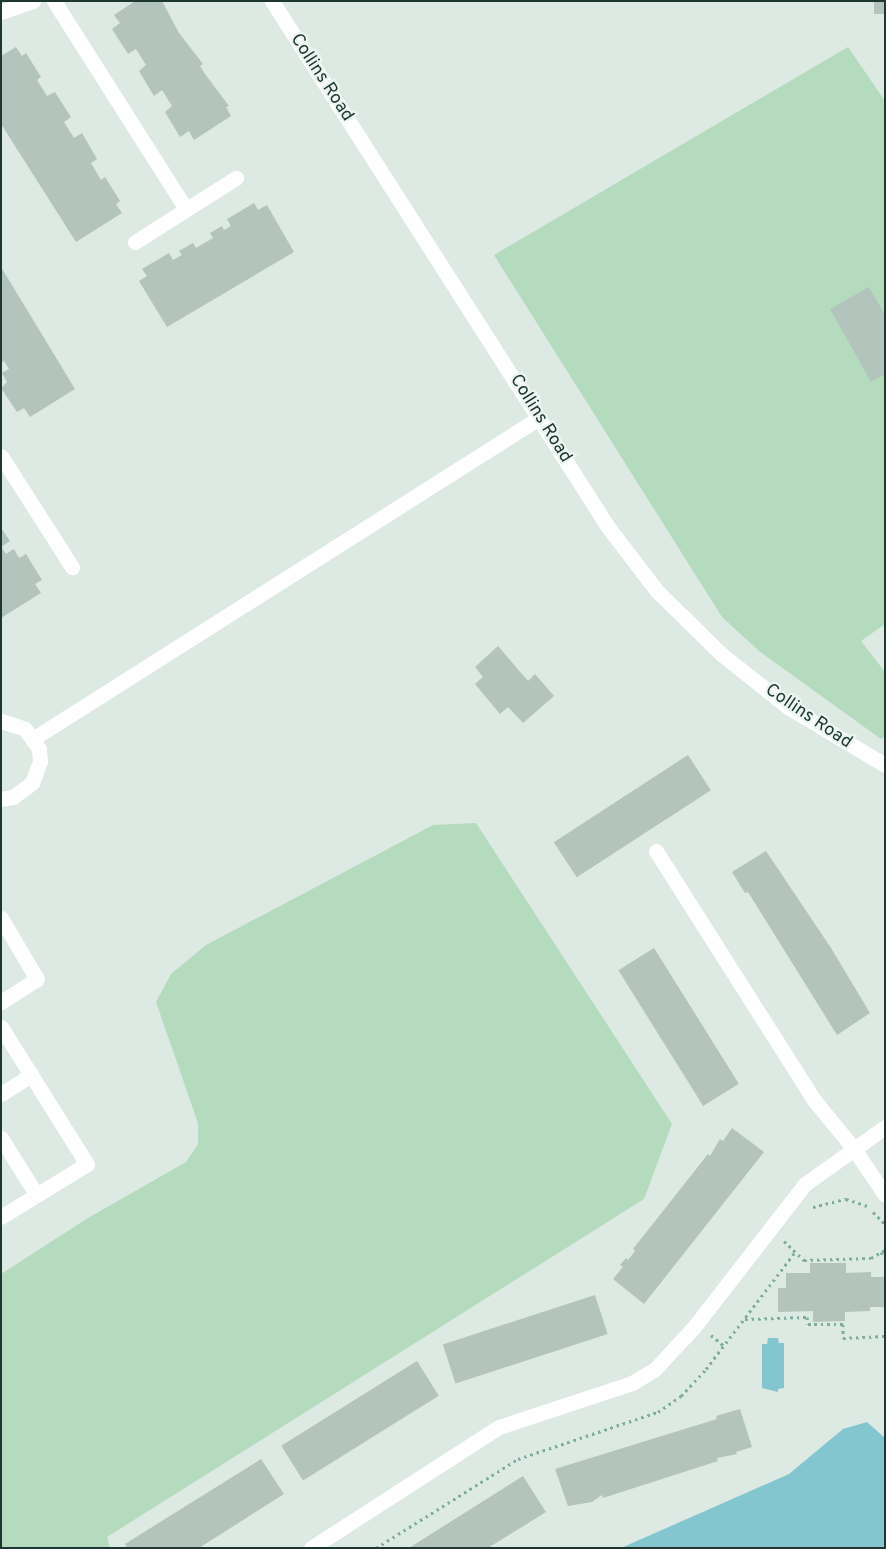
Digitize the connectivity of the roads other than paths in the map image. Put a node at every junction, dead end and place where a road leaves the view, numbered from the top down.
1 (33, 1) edge
2 (54, 1) edge
3 (272, 1) edge
4 (1, 12) edge
5 (236, 178) dead end
6 (186, 209) junction
7 (135, 242) dead end
8 (539, 418) junction
9 (1, 456) edge
10 (72, 567) dead end
11 (1, 721) edge
12 (34, 738) junction
13 (885, 765) edge
14 (1, 798) edge
15 (656, 851) dead end
16 (1, 918) edge
17 (1, 1002) edge
18 (1, 1027) edge
19 (31, 1075) junction
20 (1, 1094) edge
21 (885, 1127) edge
22 (1, 1138) edge
23 (854, 1149) junction
24 (36, 1194) junction
25 (885, 1196) edge
26 (1, 1217) edge
27 (311, 1548) edge

1 - 4 street
2 - 6 street
3 - 8 street, Collins Road
5 - 6 street
6 - 7 street
8 - 12 street
8 - 13 street, Collins Road
9 - 10 street
11 - 12 street
12 - 14 street
15 - 23 street
16 - 17 street
18 - 19 street
19 - 20 street
19 - 24 street
21 - 23 street
22 - 24 street
23 - 25 street
23 - 27 street
24 - 26 street

